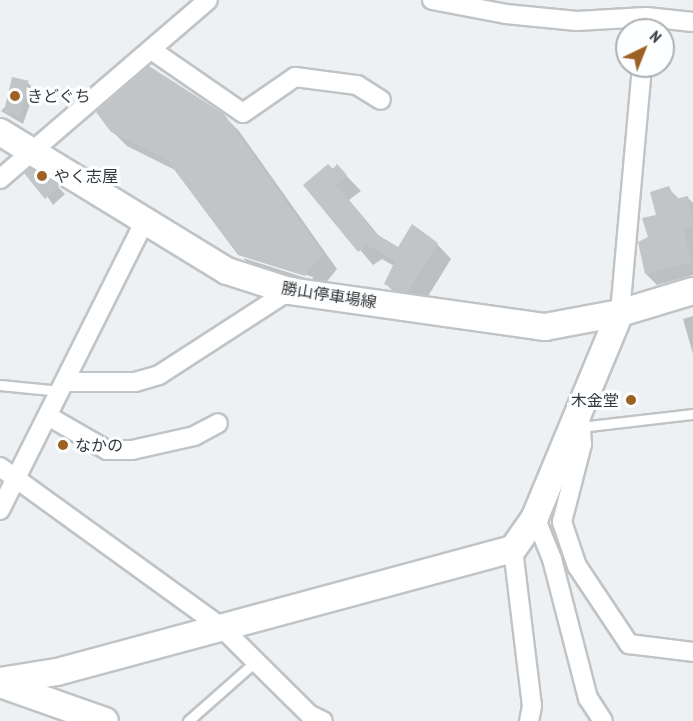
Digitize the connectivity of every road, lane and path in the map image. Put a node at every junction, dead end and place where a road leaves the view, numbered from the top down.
1 (208, 0) edge
2 (432, 0) edge
3 (652, 0) edge
4 (647, 18) edge
5 (693, 22) edge
6 (615, 23) edge
7 (675, 23) edge
8 (153, 51) junction
9 (641, 78) edge
10 (381, 100) dead end
11 (0, 132) edge
12 (34, 150) junction
13 (0, 179) edge
14 (144, 223) junction
15 (289, 291) junction
16 (693, 291) edge
17 (620, 313) junction
18 (0, 385) edge
19 (63, 386) junction
20 (693, 414) edge
21 (48, 416) junction
22 (580, 422) junction
23 (218, 423) dead end
24 (0, 467) edge
25 (16, 479) junction
26 (0, 510) edge
27 (535, 517) junction
28 (513, 549) junction
29 (220, 626) junction
30 (693, 652) edge
31 (255, 662) junction
32 (0, 682) edge
33 (105, 721) edge
34 (188, 721) edge
35 (323, 721) edge
36 (529, 721) edge
37 (603, 721) edge

1 - 8 street
2 - 6 street
3 - 4 street
5 - 7 street
8 - 10 street
8 - 12 street
9 - 17 street
11 - 12 street, 勝山停車場線
12 - 13 street
12 - 14 street, 勝山停車場線
14 - 15 street, 勝山停車場線
14 - 19 street
15 - 17 street, 勝山停車場線
15 - 19 street
16 - 17 street, 勝山停車場線
17 - 22 street
18 - 19 lane
19 - 21 street
20 - 22 lane
21 - 23 street
21 - 25 street
22 - 27 street
22 - 30 street
24 - 25 street
25 - 26 street
25 - 29 street
27 - 28 street
27 - 37 street
28 - 29 street
28 - 36 street
29 - 31 street
29 - 32 street
31 - 34 lane
31 - 35 street
32 - 33 street

